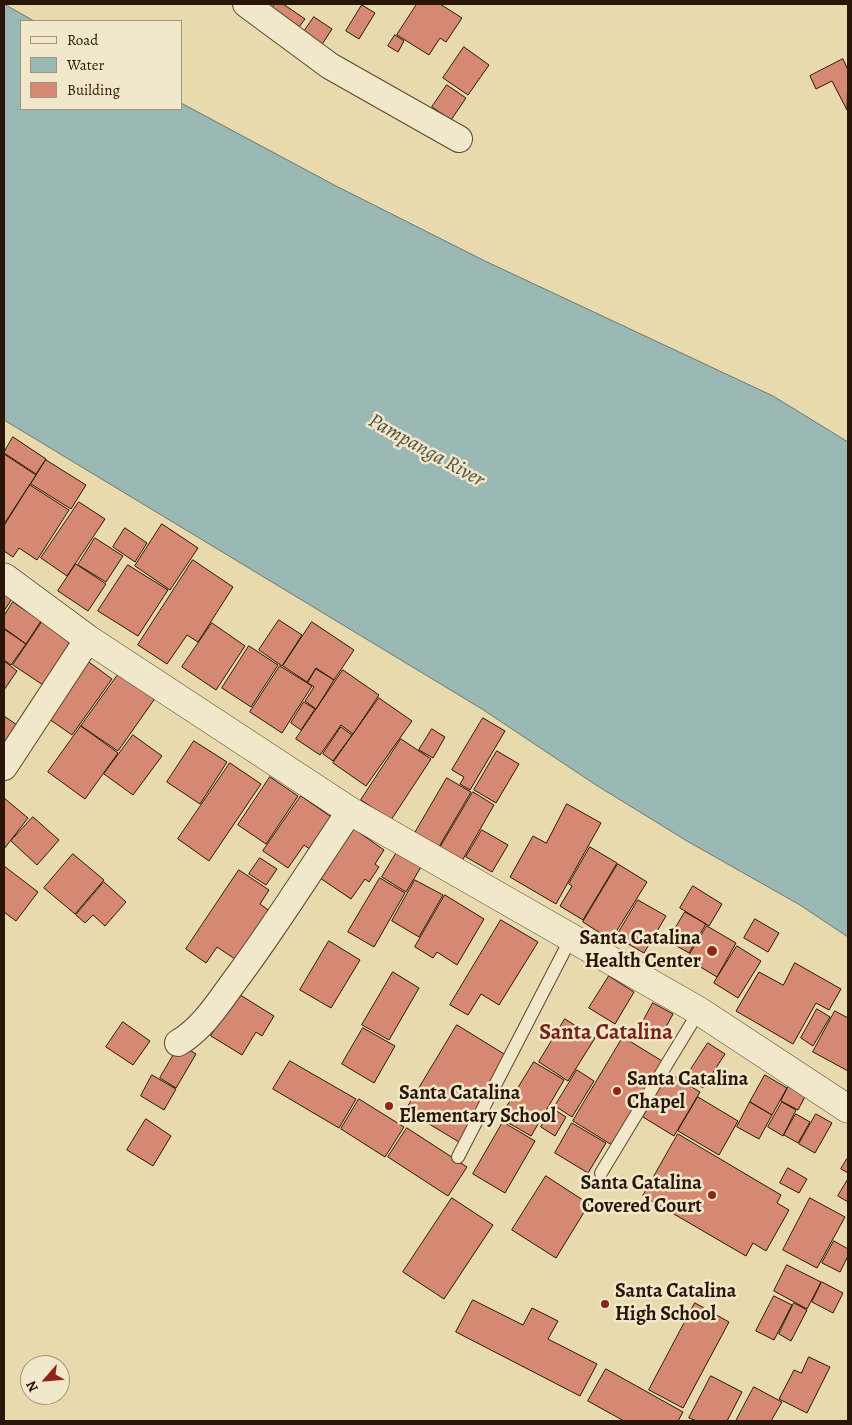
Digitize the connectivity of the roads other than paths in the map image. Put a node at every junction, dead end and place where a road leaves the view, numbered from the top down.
1 (246, 4) edge
2 (459, 139) dead end
3 (4, 577) edge
4 (88, 639) junction
5 (4, 767) edge
6 (350, 811) junction
7 (570, 938) junction
8 (699, 1012) junction
9 (178, 1043) dead end
10 (848, 1109) edge
11 (458, 1157) dead end
12 (602, 1173) dead end

1 - 2 street
3 - 4 street
4 - 5 street
4 - 6 street
6 - 7 street
6 - 9 street
7 - 8 street
7 - 11 lane
8 - 10 street
8 - 12 lane

